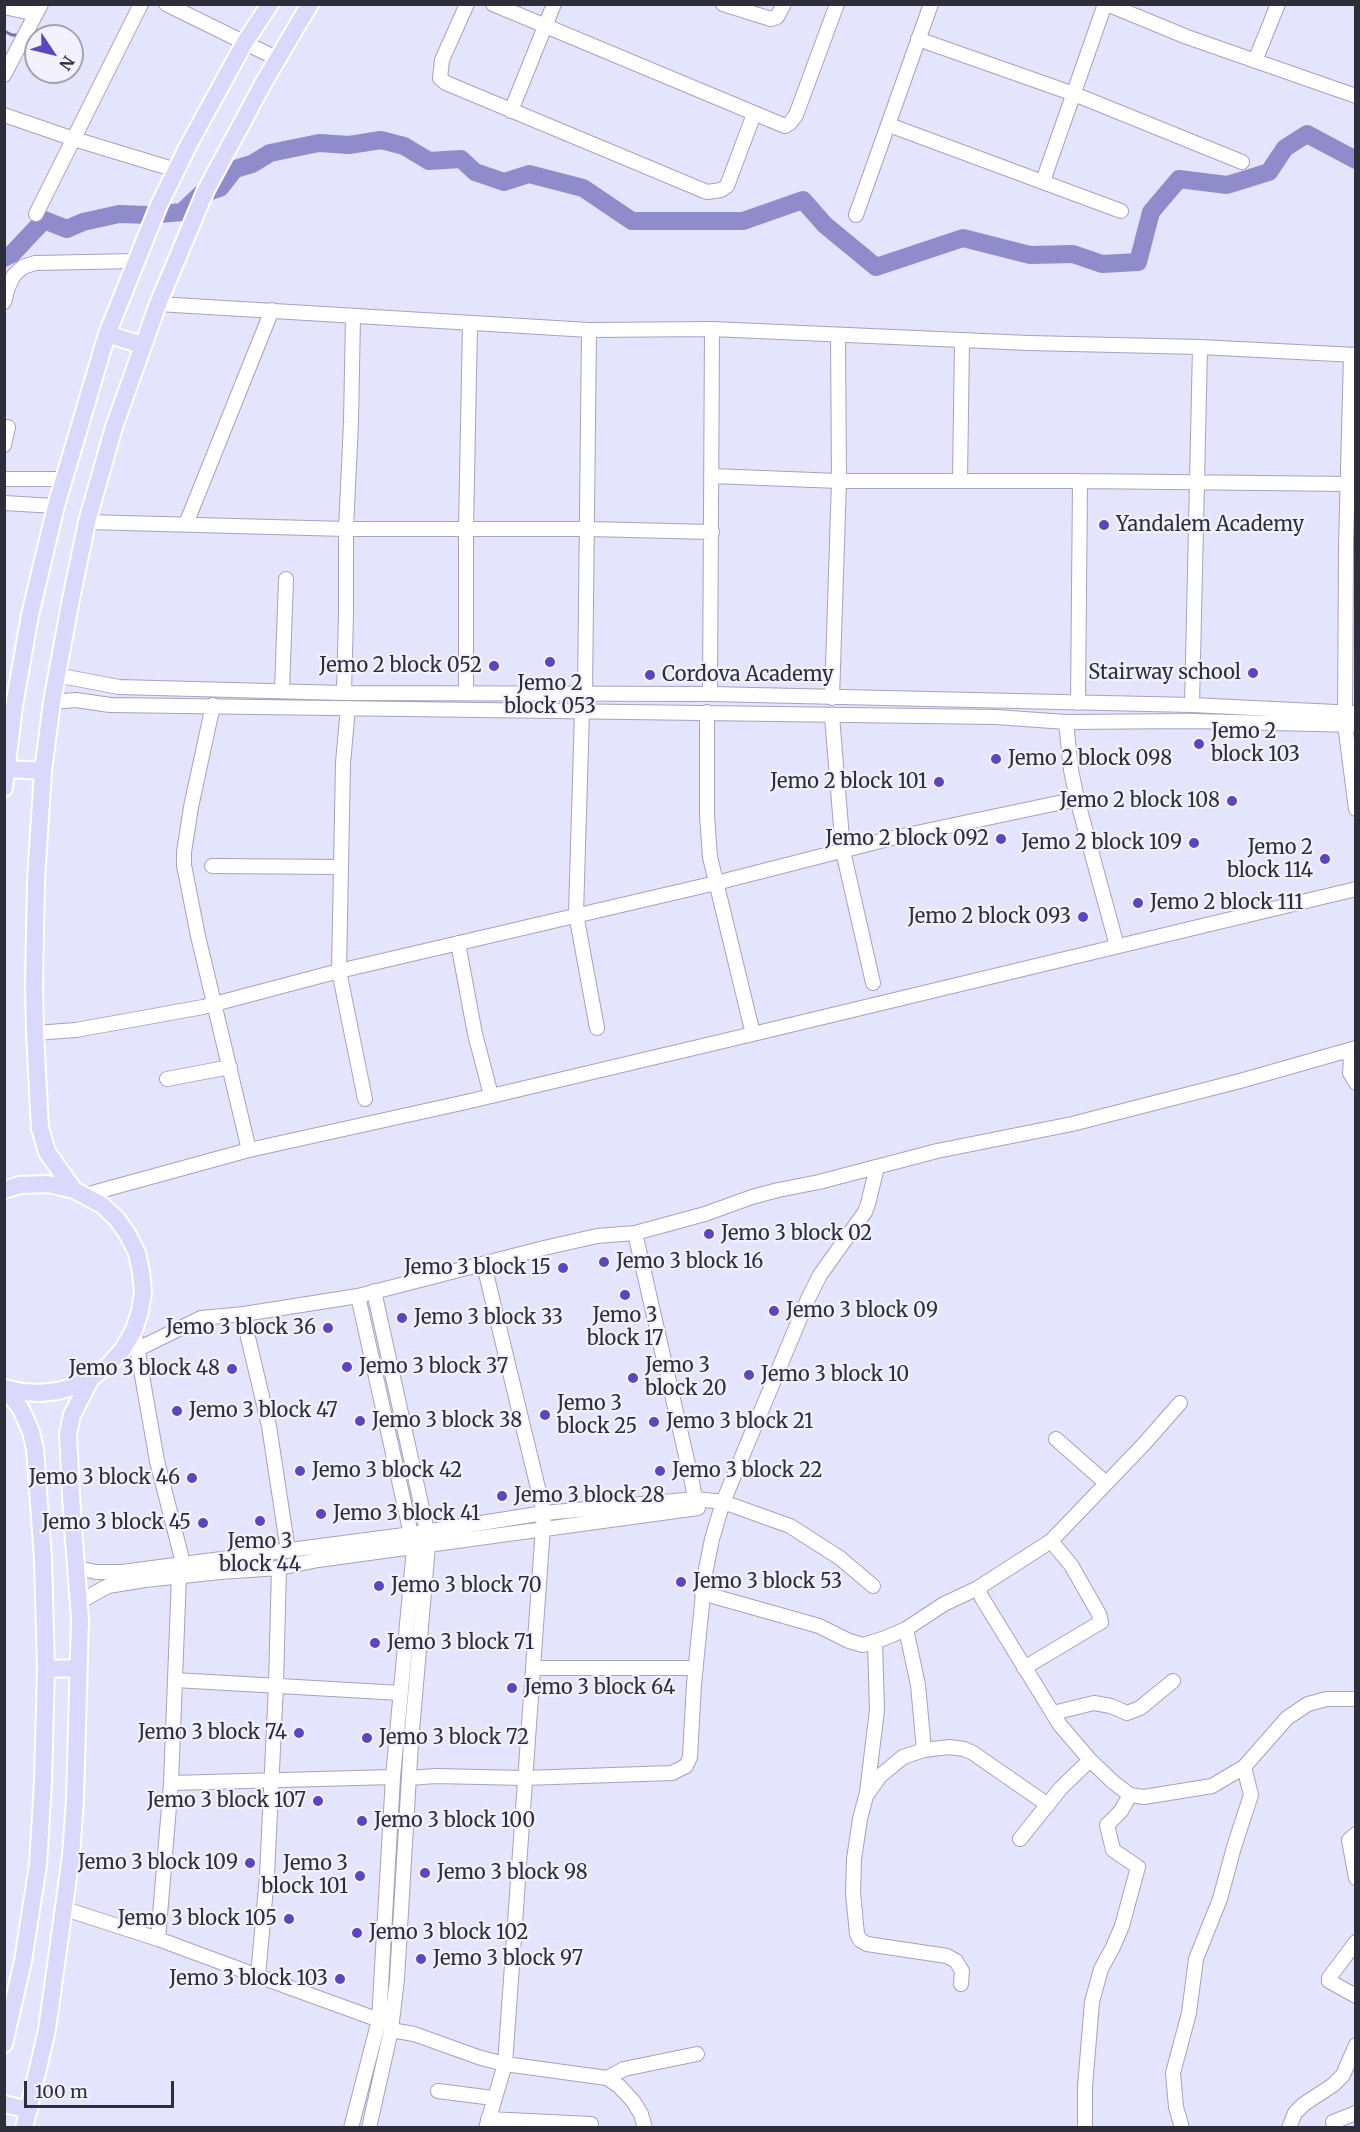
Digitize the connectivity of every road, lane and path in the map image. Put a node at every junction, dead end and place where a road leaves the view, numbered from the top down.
1 (141, 4) edge
2 (166, 4) edge
3 (270, 4) edge
4 (310, 4) edge
5 (467, 4) edge
6 (494, 4) edge
7 (554, 4) edge
8 (723, 4) edge
9 (784, 4) edge
10 (837, 4) edge
11 (931, 4) edge
12 (1106, 4) edge
13 (1278, 4) edge
14 (4, 7) edge
15 (39, 9) edge
16 (546, 26) junction
17 (918, 39) junction
18 (245, 42) junction
19 (278, 59) junction
20 (1255, 61) junction
21 (4, 75) edge
22 (1074, 94) junction
23 (1356, 96) edge
24 (511, 111) junction
25 (754, 114) junction
26 (4, 115) edge
27 (889, 125) junction
28 (74, 139) junction
29 (1242, 162) dead end
30 (176, 170) junction
31 (1043, 182) junction
32 (1121, 211) dead end
33 (36, 214) dead end
34 (856, 215) dead end
35 (136, 261) junction
36 (4, 302) edge
37 (158, 304) junction
38 (272, 310) junction
39 (353, 316) junction
40 (470, 322) junction
41 (712, 329) junction
42 (589, 330) junction
43 (107, 334) junction
44 (838, 335) junction
45 (962, 340) junction
46 (142, 345) junction
47 (1200, 347) junction
48 (1353, 355) edge
49 (8, 427) dead end
50 (4, 445) edge
51 (712, 476) junction
52 (4, 479) edge
53 (64, 479) junction
54 (839, 481) junction
55 (960, 481) junction
56 (1080, 481) junction
57 (1198, 482) junction
58 (1349, 484) junction
59 (4, 502) edge
60 (56, 506) junction
61 (87, 522) junction
62 (186, 524) junction
63 (346, 529) junction
64 (466, 529) junction
65 (588, 529) junction
66 (712, 532) junction
67 (1351, 546) edge
68 (286, 579) dead end
69 (56, 675) junction
70 (263, 691) junction
71 (282, 691) junction
72 (344, 693) junction
73 (466, 693) junction
74 (585, 693) junction
75 (620, 693) junction
76 (710, 694) junction
77 (832, 698) junction
78 (52, 702) junction
79 (998, 702) junction
80 (1078, 703) junction
81 (9, 705) edge
82 (213, 705) junction
83 (1192, 705) junction
84 (263, 706) junction
85 (348, 708) junction
86 (582, 712) junction
87 (619, 712) junction
88 (707, 712) junction
89 (832, 716) junction
90 (996, 717) junction
91 (1351, 718) edge
92 (1066, 722) junction
93 (8, 769) junction
94 (43, 771) junction
95 (4, 788) edge
96 (1077, 799) junction
97 (1356, 809) edge
98 (843, 851) junction
99 (212, 866) dead end
100 (340, 867) junction
101 (716, 883) junction
102 (1356, 889) edge
103 (576, 914) junction
104 (458, 943) junction
105 (1117, 946) junction
106 (339, 971) junction
107 (873, 983) dead end
108 (215, 1004) junction
109 (597, 1028) dead end
110 (35, 1033) junction
111 (753, 1034) junction
112 (1351, 1050) edge
113 (230, 1067) junction
114 (167, 1078) dead end
115 (1356, 1083) edge
116 (491, 1095) junction
117 (365, 1099) dead end
118 (249, 1150) junction
119 (877, 1167) junction
120 (4, 1190) edge
121 (80, 1192) junction
122 (635, 1233) junction
123 (484, 1264) junction
124 (374, 1291) junction
125 (357, 1296) junction
126 (244, 1314) junction
127 (134, 1330) junction
128 (136, 1350) junction
129 (91, 1378) junction
130 (5, 1388) edge
131 (1180, 1403) dead end
132 (1056, 1439) dead end
133 (1106, 1484) junction
134 (696, 1504) junction
135 (725, 1505) junction
136 (544, 1513) junction
137 (544, 1530) junction
138 (427, 1531) junction
139 (1051, 1541) junction
140 (418, 1543) junction
141 (288, 1551) junction
142 (317, 1553) junction
143 (219, 1566) junction
144 (77, 1568) junction
145 (279, 1568) junction
146 (181, 1570) junction
147 (873, 1586) dead end
148 (978, 1588) junction
149 (702, 1593) junction
150 (79, 1602) junction
151 (906, 1629) junction
152 (875, 1642) junction
153 (79, 1668) junction
154 (533, 1668) junction
155 (696, 1668) junction
156 (1024, 1668) junction
157 (46, 1669) junction
158 (175, 1680) junction
159 (1173, 1681) dead end
160 (276, 1685) junction
161 (401, 1693) junction
162 (1356, 1698) edge
163 (1053, 1713) junction
164 (396, 1742) junction
165 (411, 1742) junction
166 (924, 1750) junction
167 (1090, 1760) junction
168 (1244, 1767) junction
169 (393, 1776) junction
170 (409, 1778) junction
171 (524, 1778) junction
172 (270, 1782) junction
173 (171, 1783) junction
174 (1130, 1795) junction
175 (866, 1796) junction
176 (1048, 1805) junction
177 (1356, 1834) edge
178 (1020, 1839) dead end
179 (1356, 1878) edge
180 (65, 1909) junction
181 (158, 1939) junction
182 (1356, 1942) edge
183 (258, 1976) junction
184 (382, 1979) junction
185 (397, 1979) junction
186 (961, 1984) dead end
187 (1356, 1996) edge
188 (379, 2020) junction
189 (390, 2030) junction
190 (4, 2044) edge
191 (1356, 2045) edge
192 (697, 2054) dead end
193 (505, 2064) junction
194 (607, 2078) junction
195 (438, 2091) dead end
196 (494, 2098) junction
197 (4, 2104) edge
198 (29, 2110) junction
199 (1356, 2113) edge
200 (1333, 2122) dead end
201 (487, 2123) edge
202 (591, 2124) dead end
203 (24, 2127) edge
204 (351, 2127) edge
205 (369, 2127) edge
206 (645, 2127) edge
207 (1085, 2127) edge
208 (1182, 2127) edge
209 (1289, 2127) edge

1 - 28 street
2 - 18 street
3 - 18 main road
4 - 19 main road
5 - 24 street
6 - 16 street
7 - 16 street
8 - 9 street
10 - 25 street
11 - 17 street
12 - 20 street
12 - 22 street
13 - 20 street
14 - 15 street
15 - 21 street
16 - 24 street
16 - 25 street
17 - 22 street
17 - 27 street
18 - 19 street
18 - 30 main road
19 - 37 main road
20 - 23 street
22 - 29 street
22 - 31 street
24 - 25 street
26 - 28 street
27 - 31 street
27 - 34 street
28 - 30 street
28 - 33 street
30 - 35 main road
31 - 32 street
35 - 36 street
35 - 43 main road
37 - 38 street
37 - 46 main road
38 - 39 street
38 - 62 street
39 - 40 street
39 - 63 street
40 - 42 street
40 - 64 street
41 - 42 street
41 - 44 street
41 - 51 street
42 - 65 street
43 - 46 main road
43 - 53 main road
44 - 45 street
44 - 54 street
45 - 47 street
45 - 55 street
46 - 61 main road
47 - 48 street
47 - 57 street
48 - 58 street
49 - 50 street
51 - 54 street
51 - 66 street
52 - 53 street
53 - 60 main road
54 - 55 street
54 - 77 street
55 - 56 street
56 - 57 street
56 - 80 street
57 - 58 street
57 - 83 street
58 - 67 street
59 - 60 street
60 - 81 main road
61 - 62 street
61 - 69 main road
62 - 63 street
63 - 64 street
63 - 72 street
64 - 65 street
64 - 73 street
65 - 66 street
65 - 74 street
66 - 76 street
67 - 91 street
68 - 71 street
69 - 70 street
69 - 78 main road
70 - 71 street
70 - 84 street
71 - 72 street
72 - 73 street
73 - 74 street
74 - 75 street
75 - 76 street
75 - 87 street
76 - 77 street
77 - 79 street
78 - 82 street
78 - 94 main road
79 - 80 street
79 - 90 street
80 - 83 street
81 - 93 main road
82 - 84 street
82 - 108 street
83 - 91 street
84 - 85 street
85 - 86 street
85 - 100 street
86 - 87 street
86 - 103 street
87 - 88 street
88 - 89 street
88 - 101 street
89 - 90 street
89 - 98 street
90 - 92 street
91 - 92 street
91 - 97 street
92 - 96 street
93 - 94 main road
93 - 95 main road
94 - 110 main road
96 - 98 street
96 - 105 street
98 - 101 street
98 - 107 street
99 - 100 street
100 - 106 street
101 - 103 street
101 - 111 street
102 - 105 street
103 - 104 street
103 - 109 street
104 - 106 street
104 - 116 street
105 - 111 street
106 - 108 street
106 - 117 street
108 - 110 street
108 - 113 street
110 - 121 main road
111 - 116 street
112 - 115 street
112 - 119 street
113 - 114 street
113 - 118 street
116 - 118 street
118 - 121 street
119 - 122 street
119 - 135 street
120 - 121 main road
121 - 127 main road
122 - 123 street
122 - 134 street
123 - 124 street
123 - 136 street
124 - 125 street
124 - 138 street
125 - 126 street
125 - 140 street
126 - 128 street
126 - 141 street
127 - 128 street
127 - 129 main road
128 - 146 street
129 - 130 main road
129 - 144 main road
130 - 157 main road
131 - 133 street
132 - 133 street
133 - 139 street
134 - 135 street
134 - 136 street
134 - 137 street
135 - 147 street
135 - 149 street
136 - 137 street
136 - 138 street
137 - 140 street
137 - 154 street
138 - 140 street
139 - 148 street
139 - 156 street
140 - 142 street
140 - 161 street
140 - 165 street
141 - 142 street
141 - 143 street
142 - 145 street
143 - 145 street
143 - 146 street
144 - 146 street
144 - 150 main road
145 - 160 street
146 - 150 street
146 - 158 street
148 - 151 street
148 - 156 street
149 - 152 street
149 - 155 street
150 - 153 main road
151 - 152 street
151 - 166 street
152 - 175 street
153 - 157 main road
153 - 180 main road
154 - 155 street
154 - 171 street
155 - 171 street
156 - 163 street
157 - 190 main road
158 - 160 street
158 - 173 street
159 - 163 street
160 - 161 street
160 - 172 street
161 - 164 street
162 - 168 street
163 - 167 street
164 - 165 street
164 - 169 street
165 - 170 street
166 - 175 street
166 - 176 street
167 - 174 street
167 - 176 street
168 - 174 street
168 - 208 street
169 - 172 street
169 - 184 street
170 - 171 street
170 - 185 street
171 - 193 street
172 - 173 street
172 - 183 street
173 - 181 street
174 - 207 street
175 - 186 street
176 - 178 street
177 - 179 street
180 - 181 street
180 - 198 main road
181 - 183 street
182 - 187 street
183 - 188 street
184 - 185 street
184 - 188 street
185 - 189 street
188 - 204 street
189 - 193 street
189 - 205 street
191 - 209 street
192 - 194 street
193 - 194 street
193 - 196 street
194 - 206 street
195 - 196 street
196 - 201 street
197 - 198 main road
198 - 203 main road
199 - 200 street
201 - 202 street

